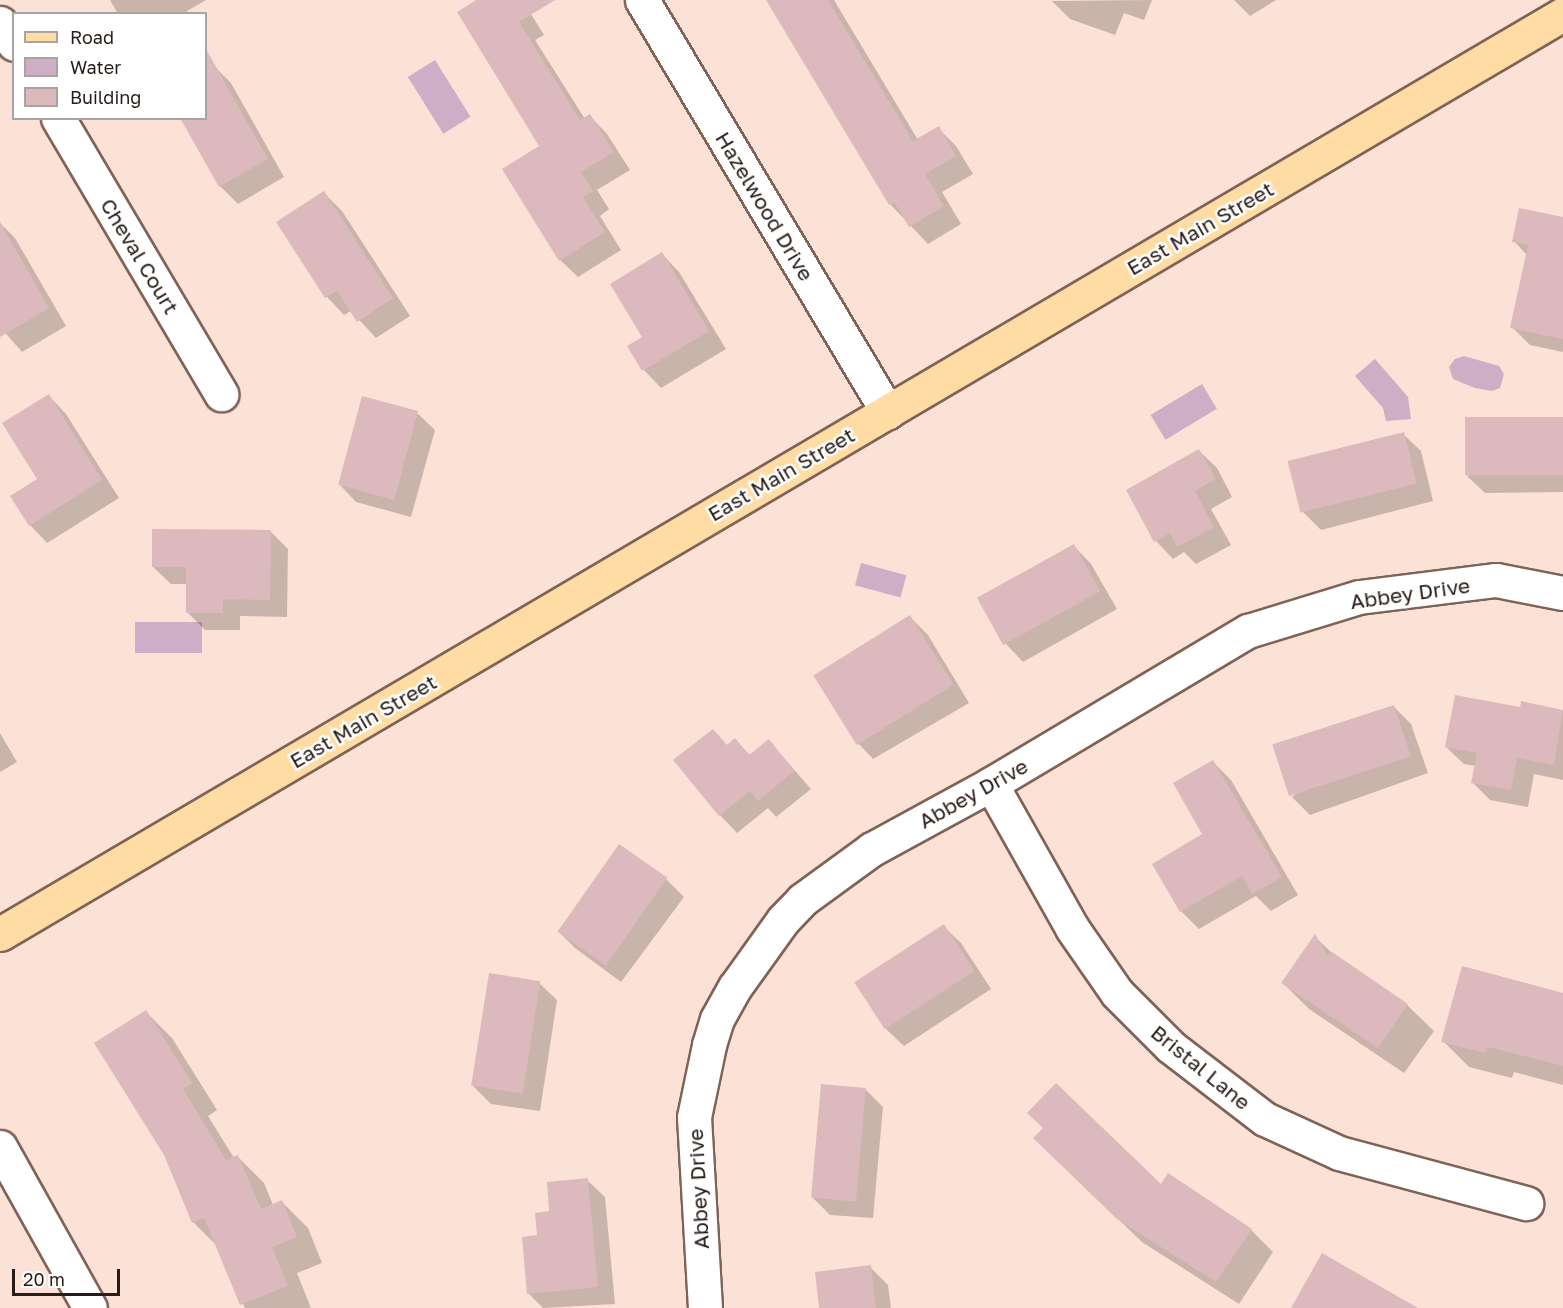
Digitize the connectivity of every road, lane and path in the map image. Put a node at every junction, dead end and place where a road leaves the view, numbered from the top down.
1 (642, 0) edge
2 (1563, 14) edge
3 (0, 23) edge
4 (12, 41) edge
5 (59, 120) edge
6 (221, 394) dead end
7 (888, 412) junction
8 (1563, 593) edge
9 (992, 784) junction
10 (0, 934) edge
11 (0, 1147) edge
12 (1526, 1203) dead end
13 (88, 1307) edge
14 (705, 1308) edge

1 - 7 street, Hazelwood Drive
2 - 7 main road, East Main Street
3 - 4 street
5 - 6 street, Cheval Court
7 - 10 main road, East Main Street
8 - 9 street, Abbey Drive
9 - 12 street, Bristal Lane
9 - 14 street, Abbey Drive
11 - 13 street

